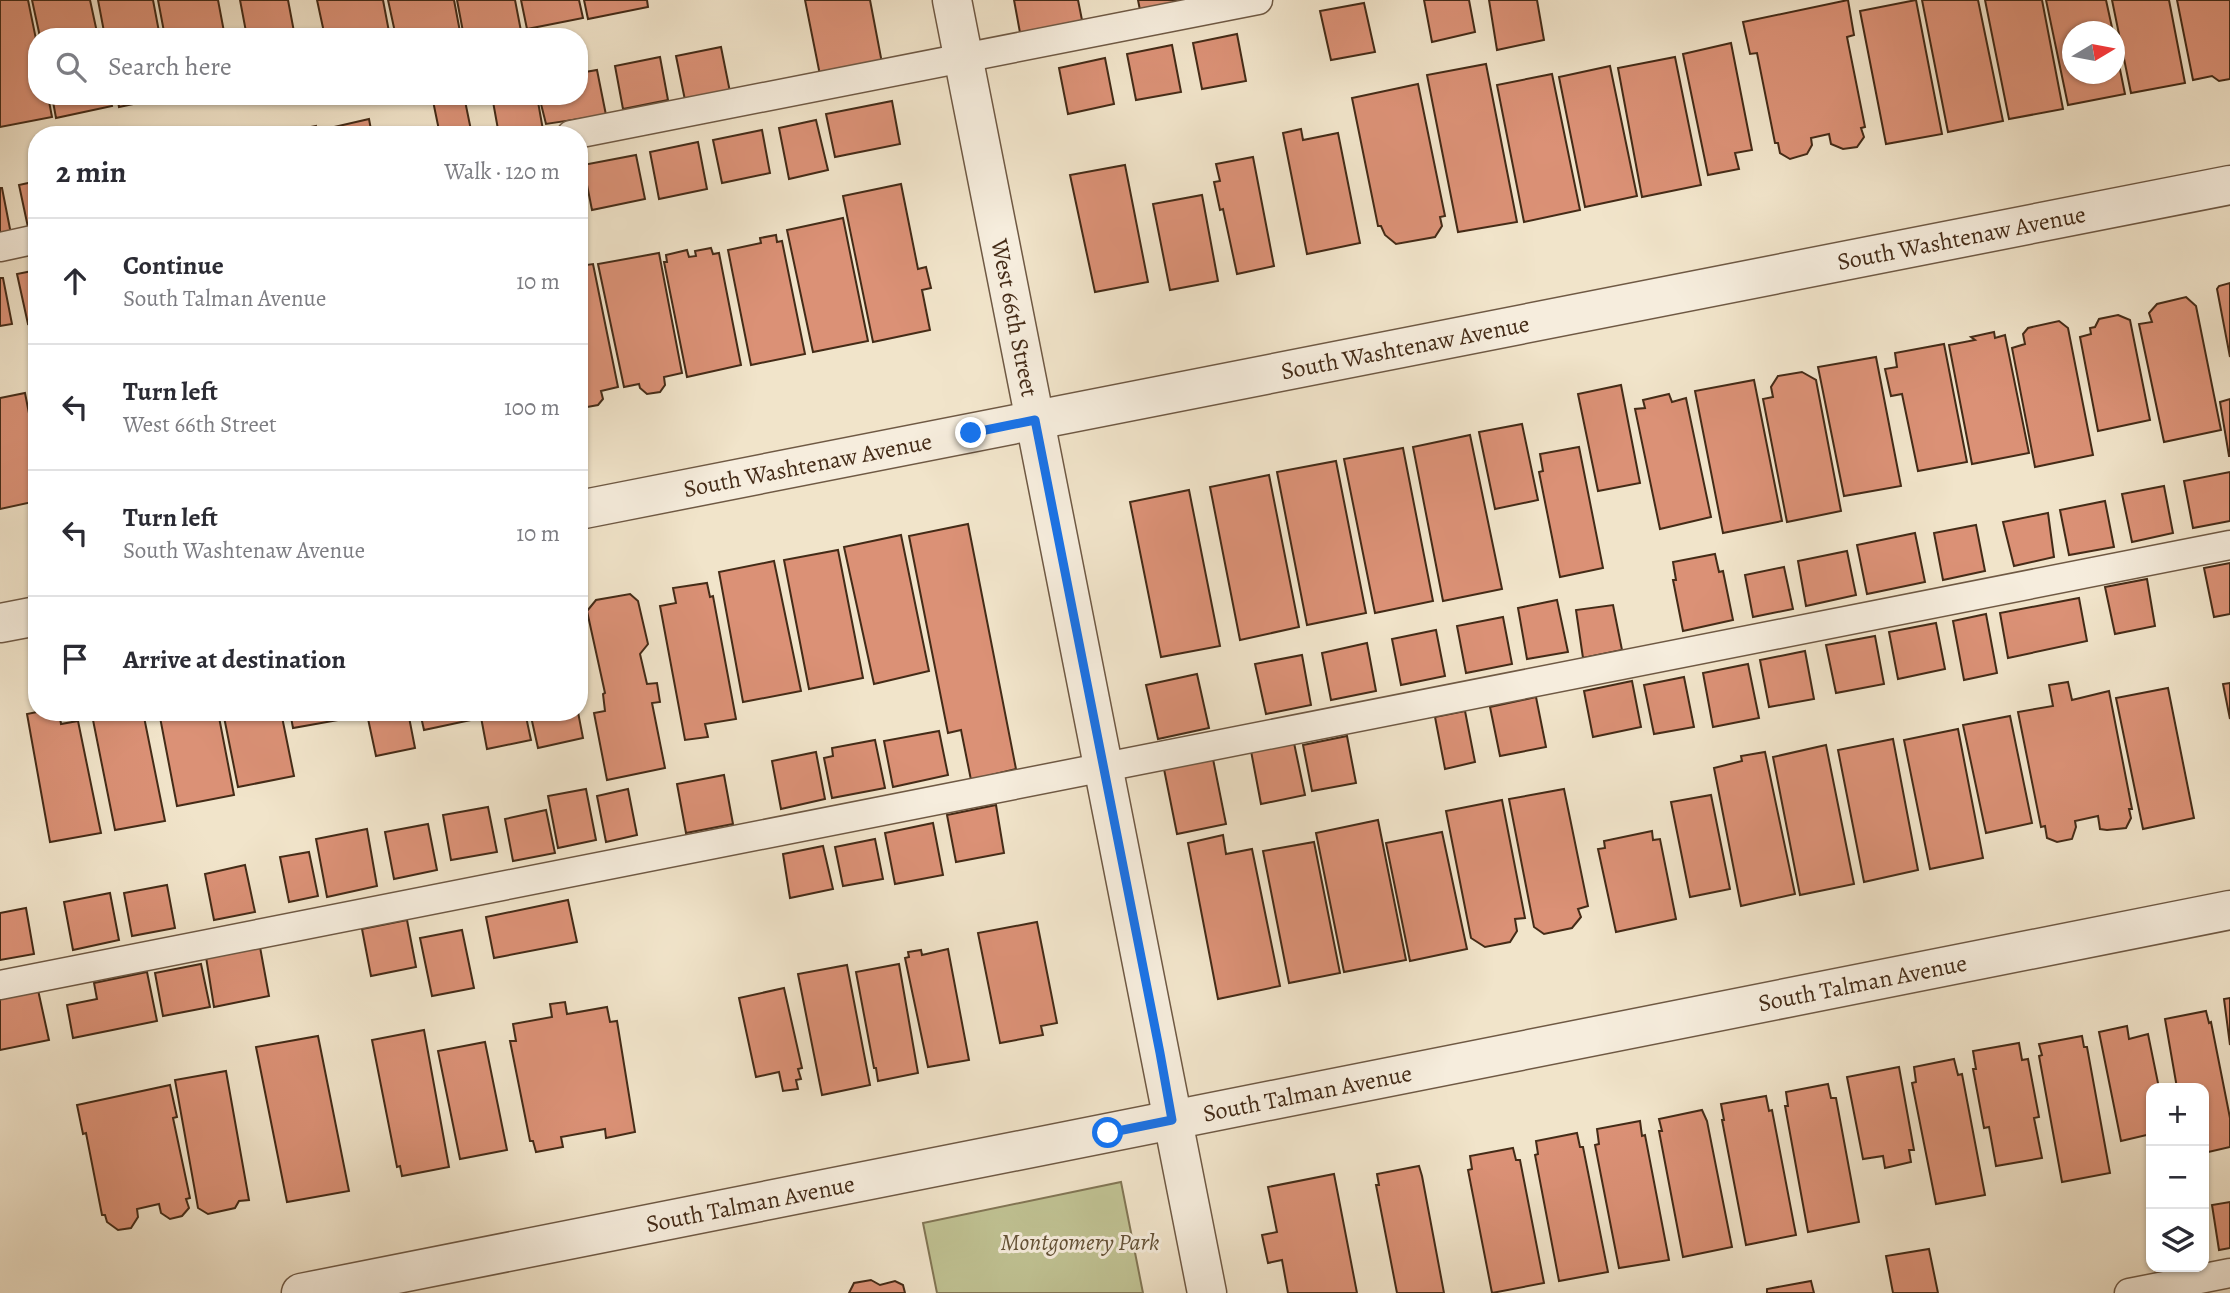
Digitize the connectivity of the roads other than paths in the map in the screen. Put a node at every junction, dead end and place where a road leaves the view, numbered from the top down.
1 (952, 0) edge
2 (1258, 0) edge
3 (963, 58) junction
4 (588, 132) edge
5 (2230, 185) edge
6 (28, 242) edge
7 (0, 247) edge
8 (1035, 420) junction
9 (588, 508) edge
10 (2230, 545) edge
11 (28, 618) edge
12 (0, 623) edge
13 (1103, 767) junction
14 (2230, 910) edge
15 (0, 985) edge
16 (1172, 1120) junction
17 (2230, 1273) edge
18 (301, 1293) edge
19 (1207, 1293) edge
20 (2129, 1293) edge

1 - 3 street, West 66th Street
2 - 3 lane
3 - 4 lane
3 - 8 street, West 66th Street
5 - 8 street, South Washtenaw Avenue
6 - 7 lane
8 - 9 street, South Washtenaw Avenue
8 - 13 street, West 66th Street
10 - 13 lane
11 - 12 street
13 - 15 lane
13 - 16 street, West 66th Street
14 - 16 street, South Talman Avenue
16 - 18 street, South Talman Avenue
16 - 19 street, West 66th Street
17 - 20 lane

